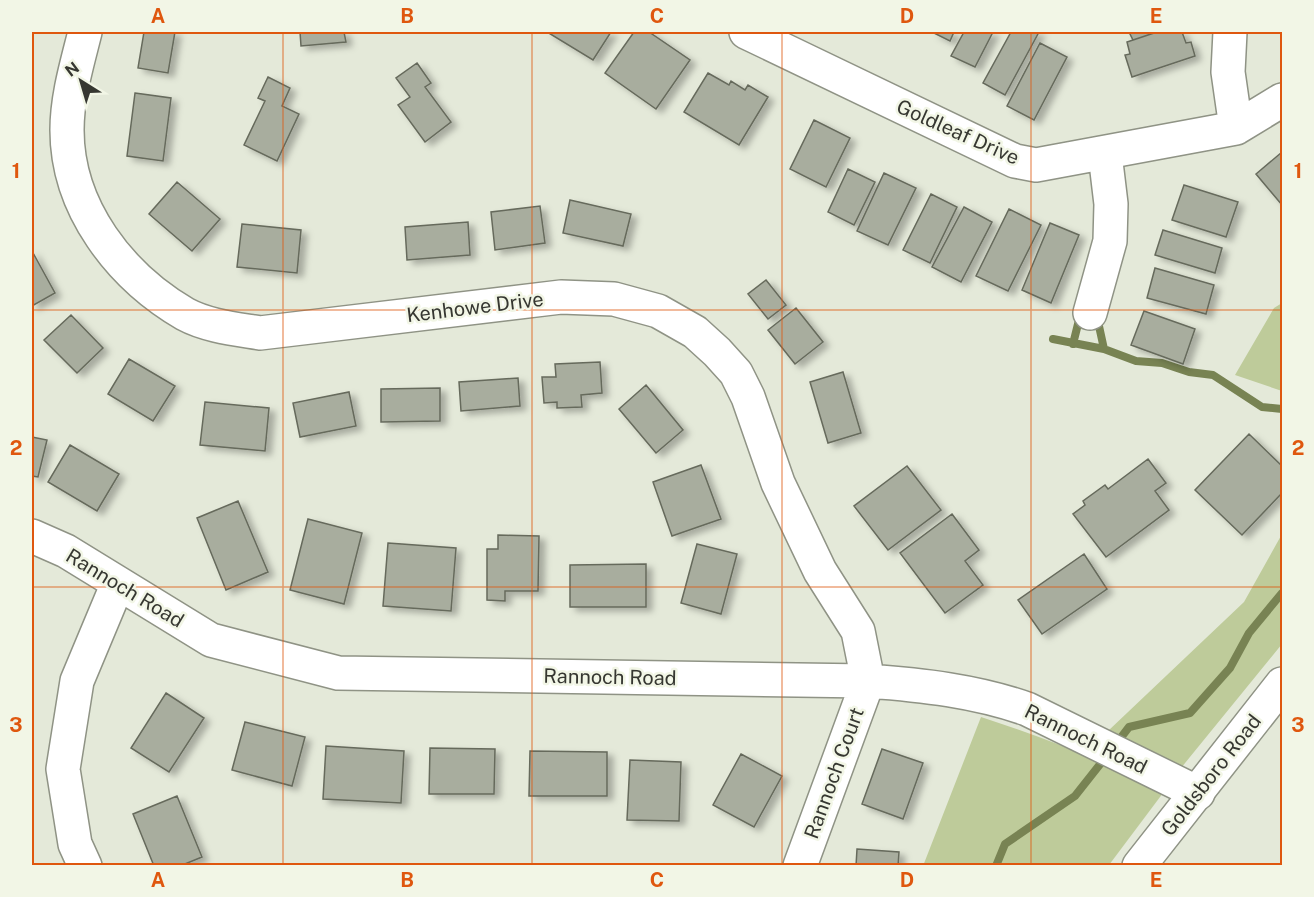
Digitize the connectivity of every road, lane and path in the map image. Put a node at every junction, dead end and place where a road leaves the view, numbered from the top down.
1 (85, 32) edge
2 (746, 32) edge
3 (1230, 32) edge
4 (1282, 100) edge
5 (1236, 128) junction
6 (1105, 154) junction
7 (1090, 313) dead end
8 (32, 536) edge
9 (118, 584) junction
10 (868, 681) junction
11 (1282, 684) edge
12 (1198, 793) junction
13 (85, 866) edge
14 (800, 866) edge
15 (1139, 866) edge

1 - 10 street, Kenhowe Drive
2 - 6 street, Goldleaf Drive
3 - 5 street
4 - 5 street, Goldleaf Drive
5 - 6 street, Goldleaf Drive
6 - 7 street
8 - 9 street, Rannoch Road
9 - 10 street, Rannoch Road
9 - 13 street
10 - 12 street, Rannoch Road
10 - 14 street, Rannoch Court
11 - 12 street, Goldsboro Road
12 - 15 street, Goldsboro Road

